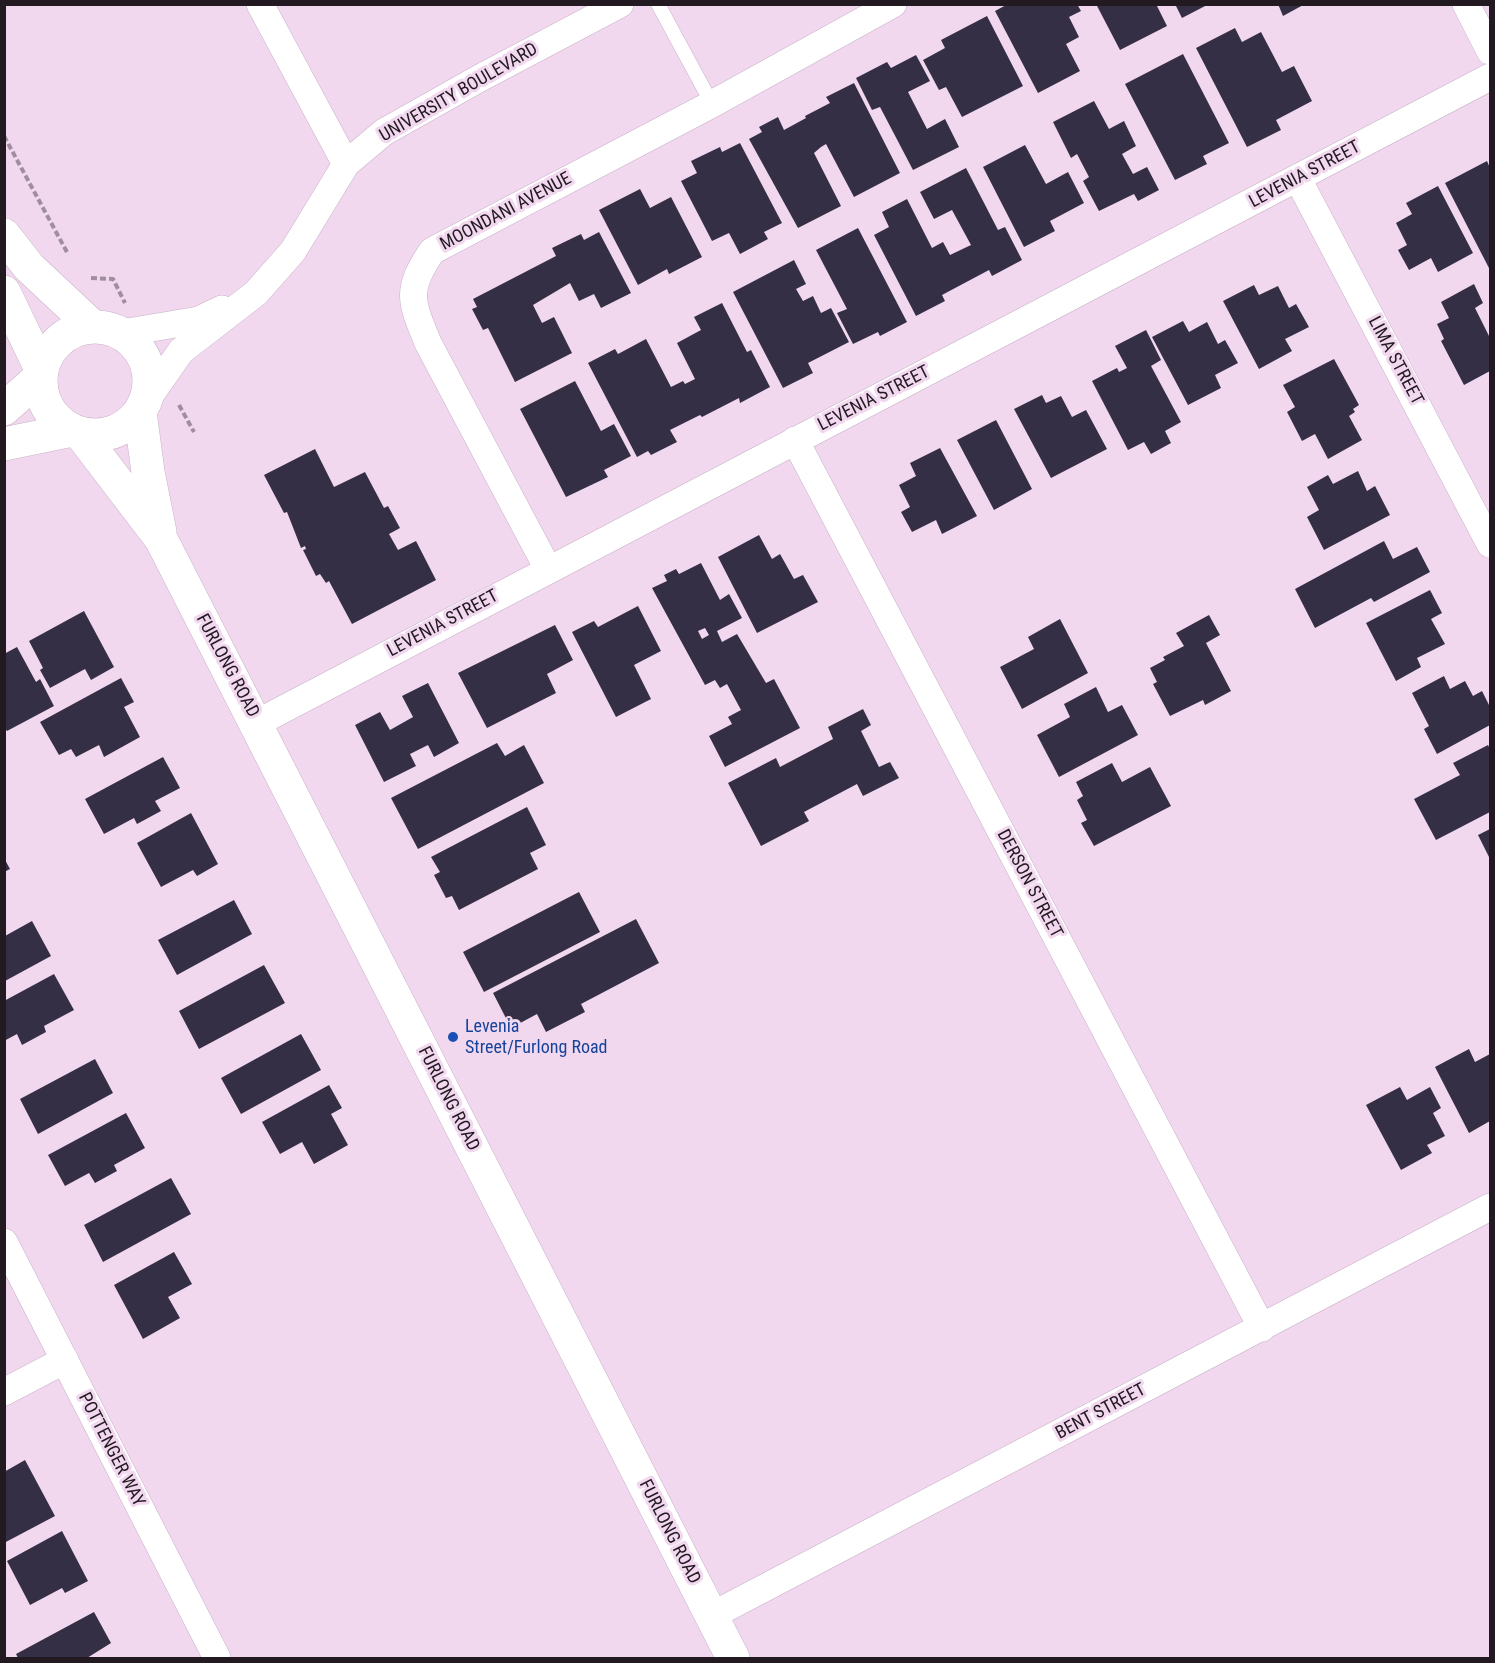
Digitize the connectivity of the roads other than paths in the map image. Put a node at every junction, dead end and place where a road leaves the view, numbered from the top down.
1 (260, 4) edge
2 (620, 4) edge
3 (658, 4) edge
4 (893, 4) edge
5 (1466, 4) edge
6 (1491, 51) edge
7 (1491, 77) edge
8 (712, 104) junction
9 (346, 164) junction
10 (1298, 179) junction
11 (4, 235) edge
12 (4, 292) edge
13 (256, 293) junction
14 (107, 330) junction
15 (41, 373) junction
16 (142, 408) junction
17 (4, 409) edge
18 (76, 432) junction
19 (795, 440) junction
20 (4, 444) edge
21 (161, 539) junction
22 (1491, 544) edge
23 (548, 568) junction
24 (257, 723) junction
25 (1491, 1207) edge
26 (4, 1242) edge
27 (1262, 1328) junction
28 (65, 1360) junction
29 (4, 1392) edge
30 (711, 1616) junction
31 (218, 1659) edge
32 (733, 1659) edge

1 - 9 street
2 - 9 street, UNIVERSITY BOULEVARD
3 - 8 lane
4 - 8 street, MOONDANI AVENUE
5 - 6 street
7 - 10 street, LEVENIA STREET
8 - 23 street, MOONDANI AVENUE
9 - 13 street, UNIVERSITY BOULEVARD
10 - 19 street, LEVENIA STREET
10 - 22 street, LIMA STREET
11 - 14 main road
12 - 15 main road
13 - 14 street, UNIVERSITY BOULEVARD
13 - 16 street, UNIVERSITY BOULEVARD
14 - 15 main road
14 - 16 main road
15 - 17 main road
15 - 18 main road
16 - 18 main road
16 - 21 main road, FURLONG ROAD
18 - 20 main road
18 - 21 main road, FURLONG ROAD
19 - 23 street, LEVENIA STREET
19 - 27 street, DERSON STREET
21 - 24 main road, FURLONG ROAD
23 - 24 street, LEVENIA STREET
24 - 30 main road, FURLONG ROAD
25 - 27 street, BENT STREET
26 - 28 street, POTTENGER WAY
27 - 30 street, BENT STREET
28 - 29 street
28 - 31 street, POTTENGER WAY
30 - 32 main road, FURLONG ROAD

